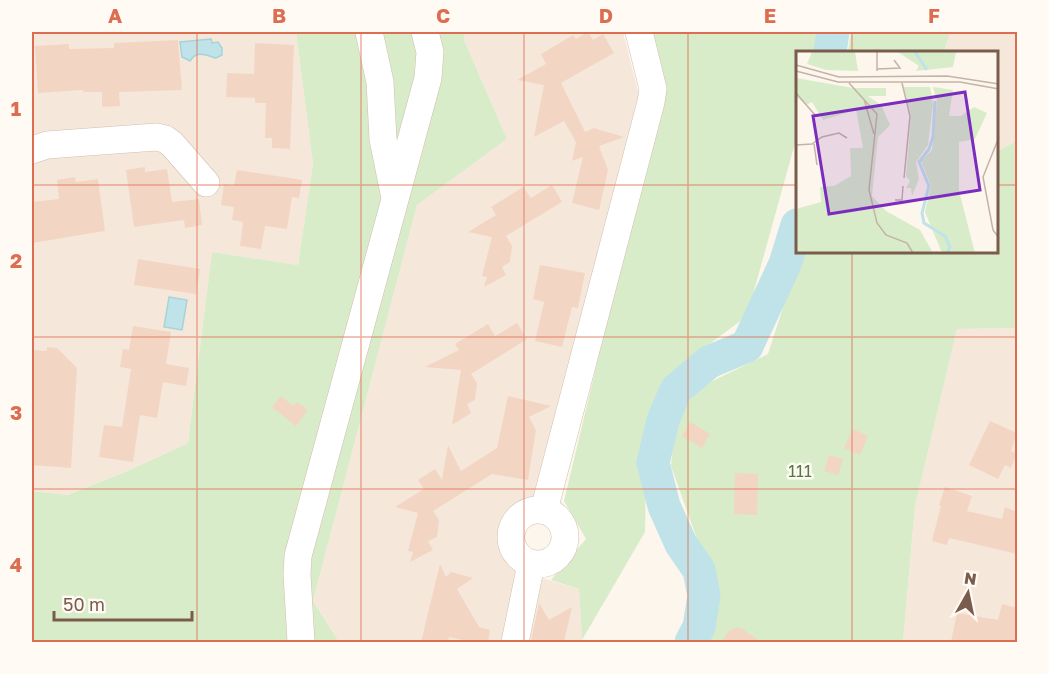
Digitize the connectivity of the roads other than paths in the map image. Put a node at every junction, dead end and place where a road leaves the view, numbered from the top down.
1 (369, 32) edge
2 (425, 32) edge
3 (639, 32) edge
4 (32, 150) edge
5 (206, 183) dead end
6 (395, 199) junction
7 (544, 510) junction
8 (531, 564) junction
9 (301, 642) edge
10 (515, 642) edge

1 - 6 street
2 - 6 street
3 - 7 street
4 - 5 street
6 - 9 street
7 - 8 street
7 - 8 street
8 - 10 street

